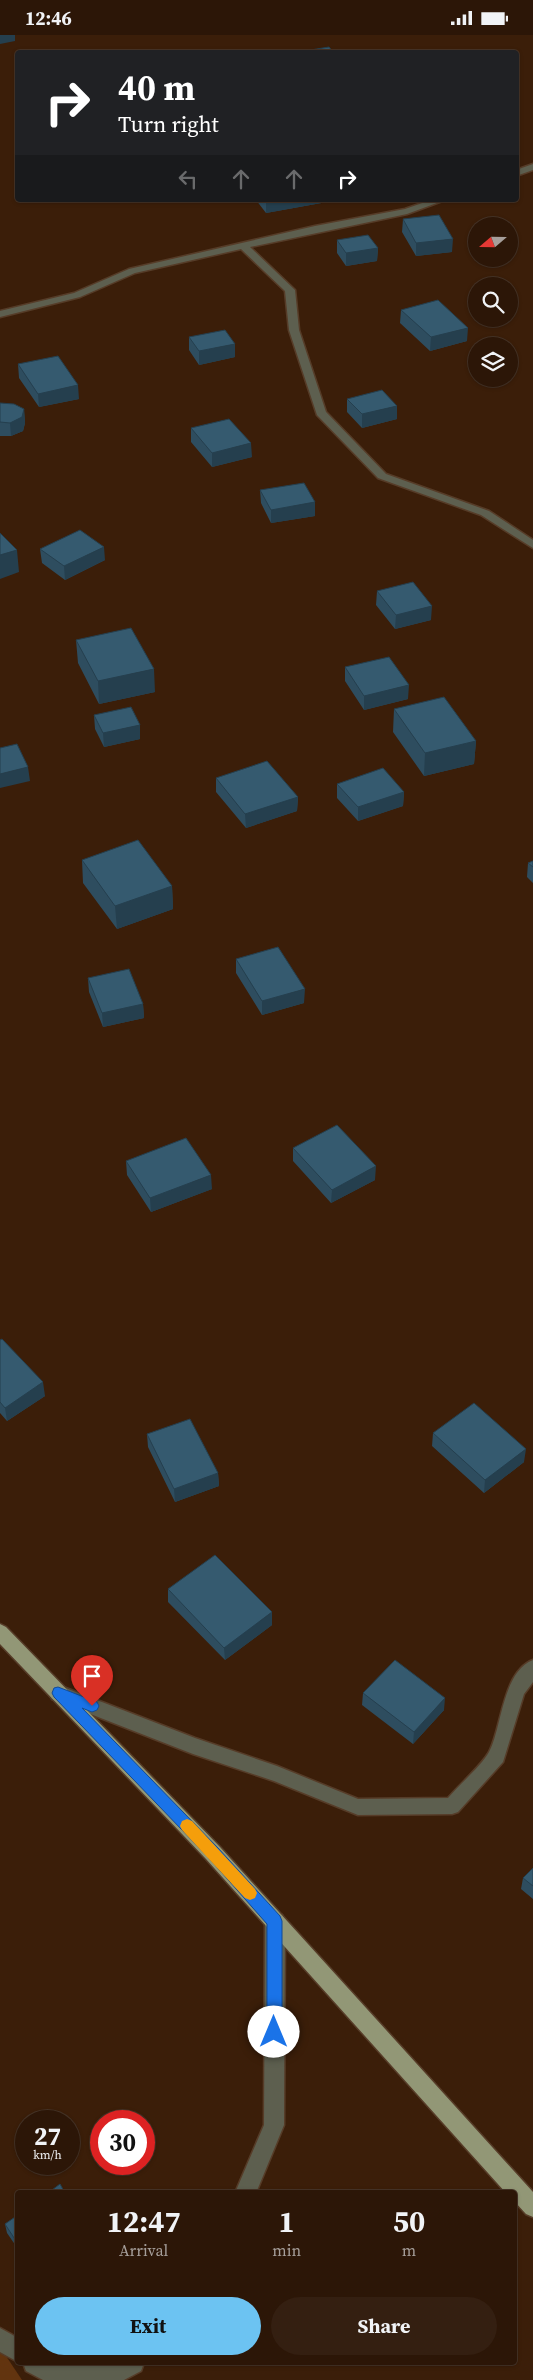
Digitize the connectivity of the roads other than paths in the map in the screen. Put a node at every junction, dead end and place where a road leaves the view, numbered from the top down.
1 (533, 167) edge
2 (519, 172) edge
3 (434, 202) edge
4 (244, 246) junction
5 (0, 315) edge
6 (533, 545) edge
7 (0, 1632) edge
8 (533, 1668) edge
9 (58, 1693) junction
10 (275, 1921) junction
11 (246, 2190) edge
12 (533, 2207) edge
13 (0, 2339) edge
14 (15, 2349) edge
15 (37, 2365) edge
16 (129, 2365) edge

1 - 2 street
3 - 4 street
4 - 5 street
4 - 6 street
7 - 9 main road
8 - 9 street
9 - 10 main road
10 - 11 street
10 - 12 main road
13 - 14 street
15 - 16 street

